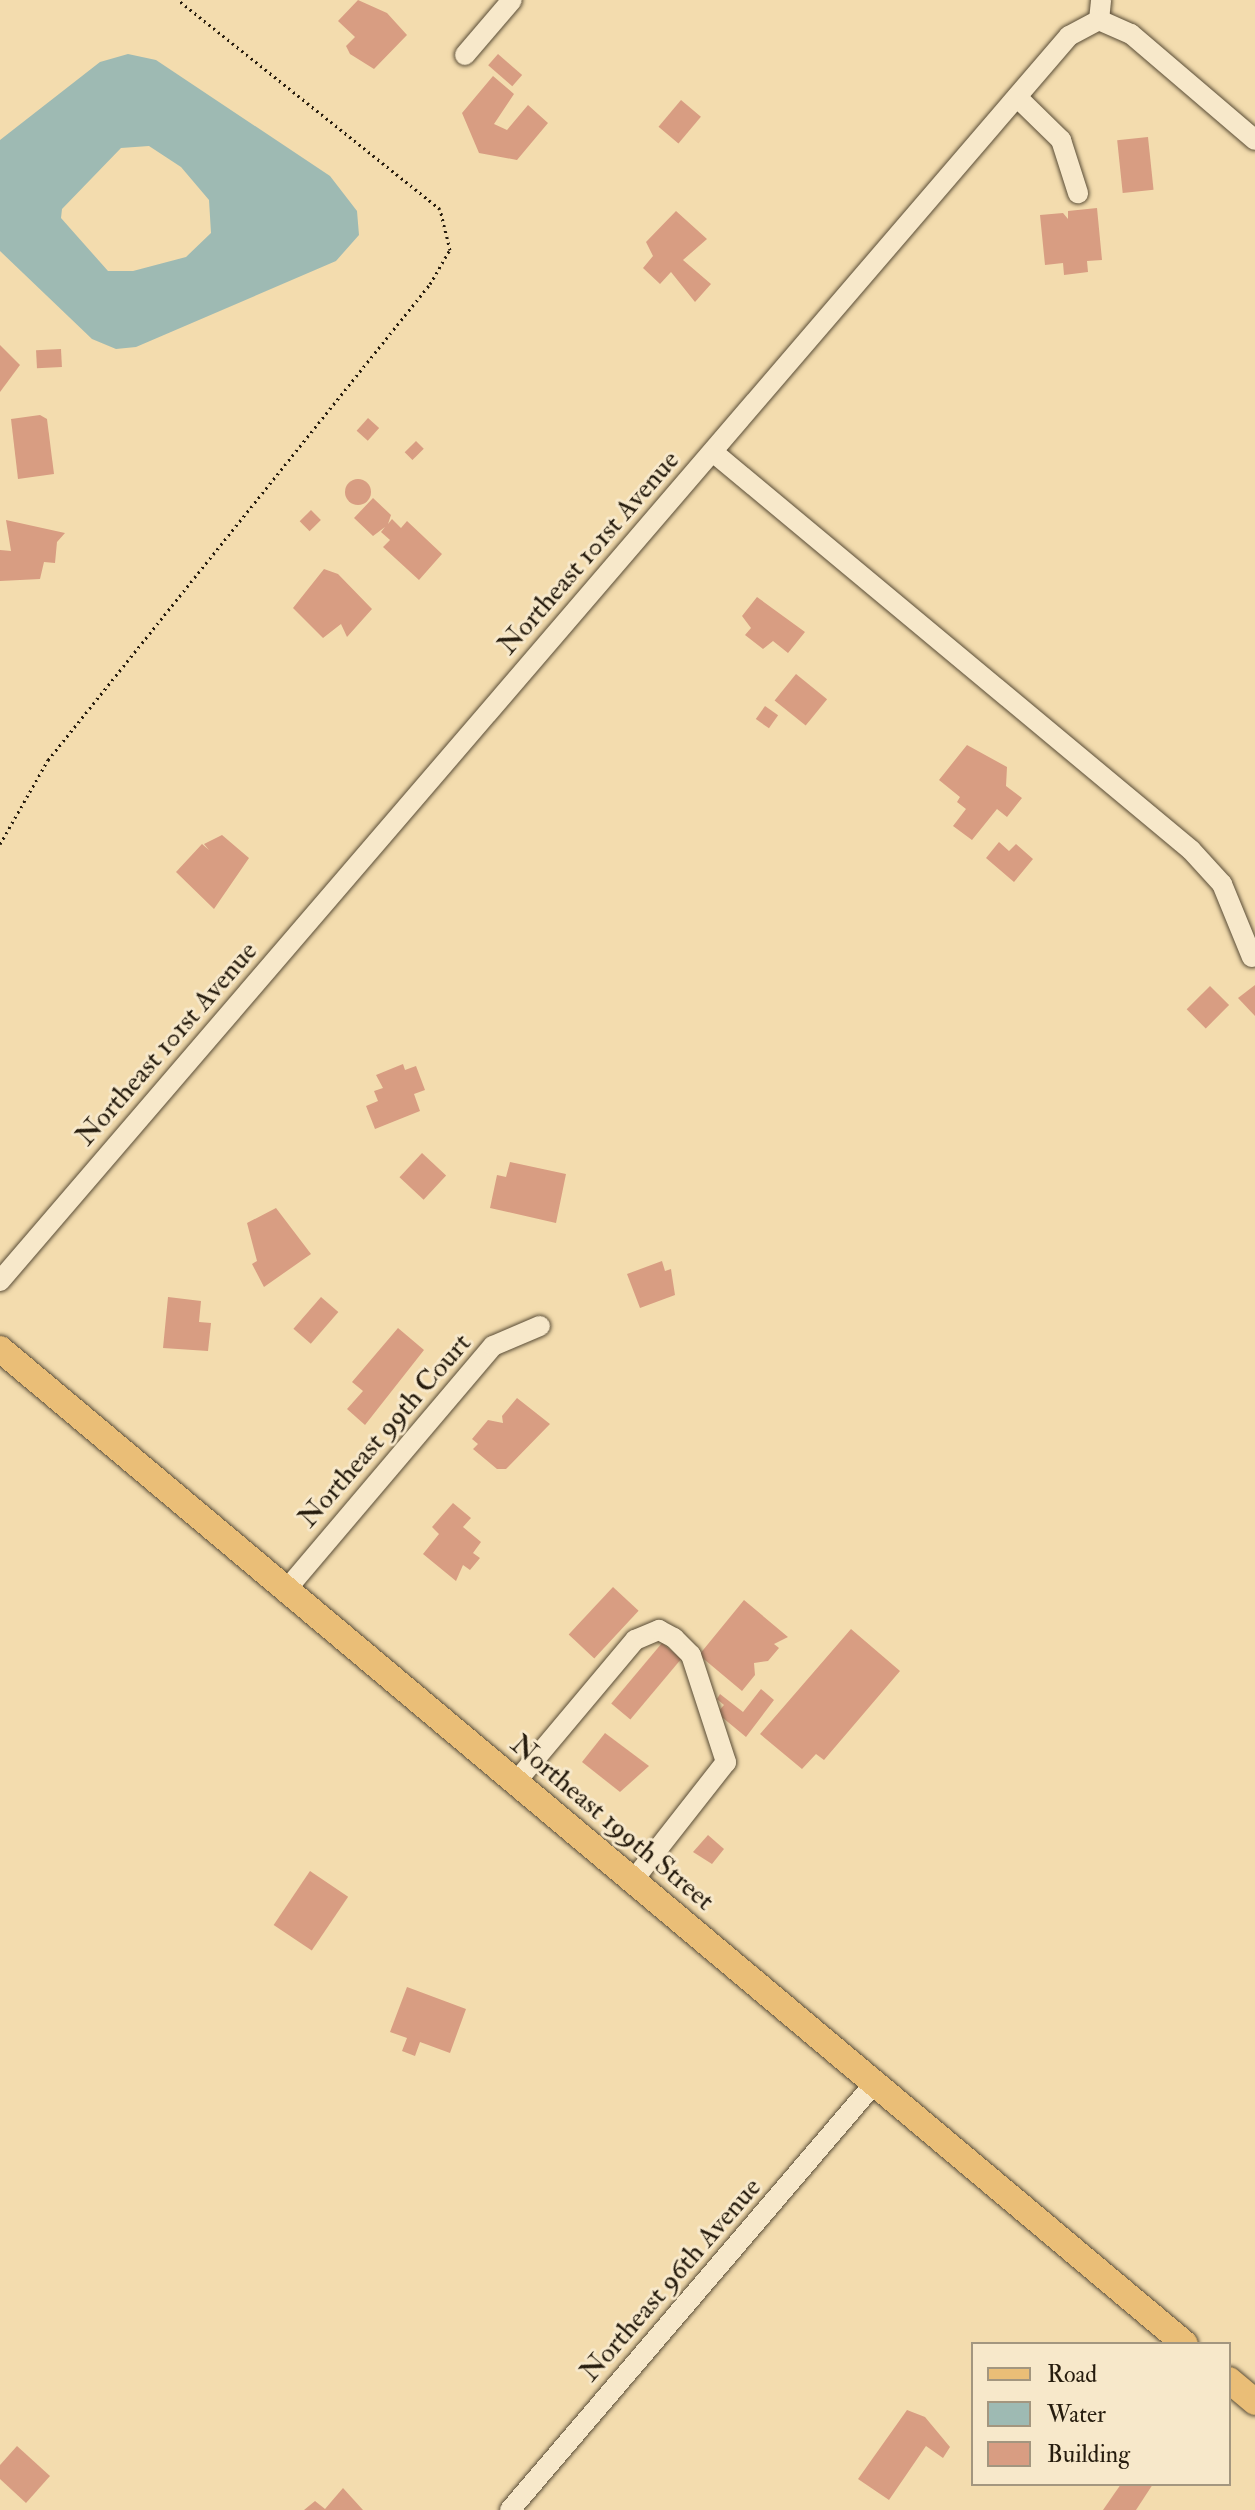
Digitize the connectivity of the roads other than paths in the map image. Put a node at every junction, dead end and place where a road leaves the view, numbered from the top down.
1 (512, 0) edge
2 (1100, 10) edge
3 (465, 55) dead end
4 (1017, 97) junction
5 (1255, 140) edge
6 (1078, 193) dead end
7 (713, 452) junction
8 (1252, 957) dead end
9 (0, 1281) edge
10 (540, 1326) dead end
11 (0, 1349) edge
12 (286, 1590) junction
13 (515, 1783) junction
14 (632, 1882) junction
15 (873, 2085) junction
16 (1183, 2342) edge
17 (1231, 2382) edge
18 (1255, 2402) edge
19 (510, 2510) edge

1 - 3 street
2 - 4 street, Northeast 101st Avenue
2 - 5 street, Northeast 101st Avenue
4 - 6 street
4 - 7 street, Northeast 101st Avenue
7 - 8 street
7 - 9 street, Northeast 101st Avenue
10 - 12 street, Northeast 99th Court
11 - 12 main road, Northeast 199th Street
12 - 13 main road, Northeast 199th Street
13 - 14 main road, Northeast 199th Street
13 - 14 street
14 - 15 main road, Northeast 199th Street
15 - 16 main road, Northeast 199th Street
15 - 19 street, Northeast 96th Avenue
17 - 18 main road

